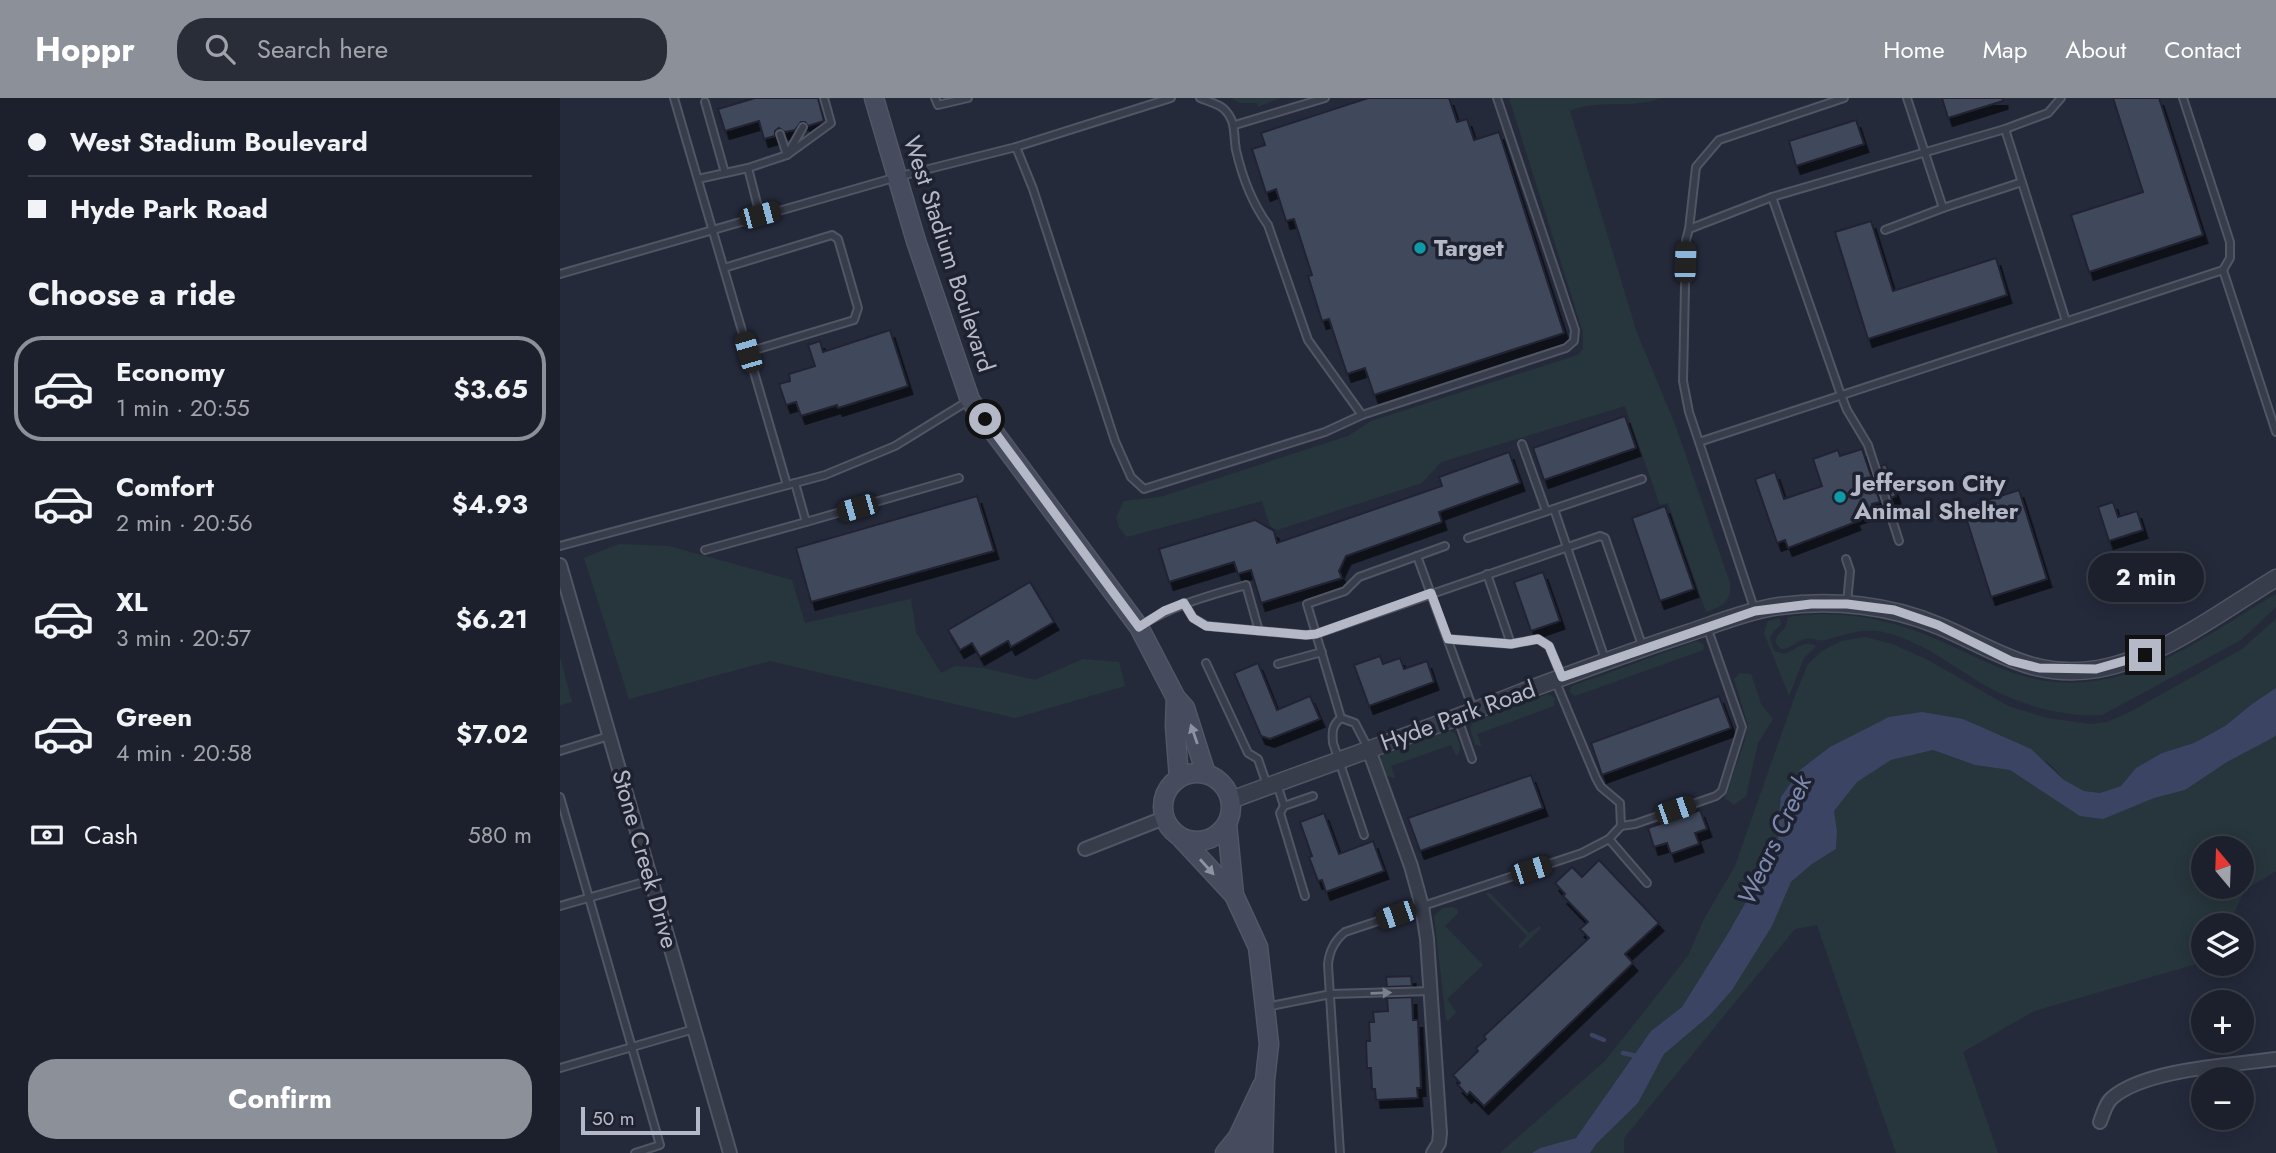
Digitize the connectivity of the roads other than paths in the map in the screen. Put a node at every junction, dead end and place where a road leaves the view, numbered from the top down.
1 (674, 98) edge
2 (824, 98) edge
3 (874, 98) edge
4 (935, 98) edge
5 (968, 98) edge
6 (1171, 98) edge
7 (1200, 98) edge
8 (1325, 98) edge
9 (1497, 98) edge
10 (1844, 98) edge
11 (1908, 98) edge
12 (2060, 98) edge
13 (2183, 98) edge
14 (1316, 99) edge
15 (705, 103) dead end
16 (1235, 125) junction
17 (803, 127) dead end
18 (2005, 129) junction
19 (780, 134) dead end
20 (1016, 147) junction
21 (1923, 153) junction
22 (787, 155) junction
23 (748, 168) junction
24 (725, 173) junction
25 (897, 177) junction
26 (698, 180) junction
27 (2022, 183) junction
28 (1772, 197) junction
29 (1942, 208) junction
30 (760, 215) junction
31 (712, 229) junction
32 (1689, 229) junction
33 (1885, 230) dead end
34 (724, 268) junction
35 (2223, 270) junction
36 (560, 274) edge
37 (2066, 321) junction
38 (748, 352) junction
39 (1841, 395) junction
40 (970, 400) junction
41 (1362, 415) junction
42 (2276, 432) edge
43 (1699, 442) junction
44 (1522, 444) dead end
45 (959, 478) dead end
46 (1642, 479) dead end
47 (795, 483) junction
48 (787, 485) junction
49 (1553, 509) junction
50 (1545, 512) junction
51 (806, 522) junction
52 (1468, 538) dead end
53 (1899, 541) dead end
54 (560, 546) edge
55 (1445, 546) dead end
56 (1567, 547) junction
57 (705, 550) dead end
58 (1417, 556) junction
59 (1846, 559) dead end
60 (560, 565) edge
61 (1487, 574) junction
62 (2276, 578) edge
63 (1431, 593) junction
64 (1184, 603) junction
65 (1847, 604) junction
66 (1755, 611) junction
67 (1706, 626) junction
68 (1139, 627) junction
69 (1259, 631) junction
70 (1316, 634) junction
71 (1448, 639) junction
72 (1511, 644) junction
73 (1643, 648) junction
74 (1322, 652) junction
75 (1606, 661) junction
76 (1206, 663) dead end
77 (1278, 664) dead end
78 (1558, 678) junction
79 (1176, 698) junction
80 (1474, 711) junction
81 (1458, 717) junction
82 (1341, 718) junction
83 (609, 736) junction
84 (1369, 750) junction
85 (560, 751) edge
86 (1472, 759) dead end
87 (1338, 761) junction
88 (1206, 774) junction
89 (1179, 778) junction
90 (1272, 785) junction
91 (1313, 796) dead end
92 (560, 797) edge
93 (1231, 800) junction
94 (1284, 806) junction
95 (1164, 818) junction
96 (1227, 824) junction
97 (1621, 826) junction
98 (1364, 835) dead end
99 (1181, 838) junction
100 (1609, 839) junction
101 (1085, 849) dead end
102 (651, 880) junction
103 (1647, 883) dead end
104 (1234, 895) junction
105 (1305, 896) dead end
106 (589, 898) junction
107 (560, 906) edge
108 (1422, 906) junction
109 (1431, 991) junction
110 (1331, 994) junction
111 (1265, 1008) junction
112 (694, 1029) junction
113 (631, 1047) junction
114 (2276, 1059) edge
115 (560, 1068) edge
116 (1265, 1080) junction
117 (2100, 1122) dead end
118 (635, 1153) edge
119 (730, 1153) edge
120 (1225, 1153) edge
121 (1244, 1153) edge
122 (1263, 1153) edge
123 (1340, 1153) edge
124 (1433, 1153) edge

1 - 26 lane
2 - 22 lane
3 - 25 main road, West Stadium Boulevard
4 - 5 lane
6 - 20 lane
7 - 16 lane
8 - 14 lane
9 - 41 lane
10 - 32 lane
11 - 21 lane
12 - 18 lane
13 - 35 lane
14 - 16 lane
15 - 24 lane
16 - 41 lane
17 - 22 lane
18 - 21 lane
18 - 27 lane
19 - 22 lane
20 - 25 lane
20 - 41 lane
21 - 28 lane
21 - 29 lane
22 - 23 lane
23 - 24 lane
23 - 30 lane
24 - 26 lane
25 - 30 lane
25 - 40 main road, West Stadium Boulevard
26 - 31 lane
27 - 29 lane
27 - 37 lane
28 - 32 lane
28 - 39 lane
29 - 33 lane
30 - 31 lane
31 - 34 lane
31 - 36 lane
32 - 43 lane
34 - 38 lane
34 - 38 lane
35 - 37 lane
35 - 42 lane
37 - 39 lane
38 - 48 lane
39 - 43 lane
39 - 53 lane
40 - 47 lane
40 - 68 main road, West Stadium Boulevard
43 - 66 lane
44 - 50 lane
45 - 51 lane
46 - 49 lane
47 - 48 lane
47 - 51 lane
48 - 54 lane
49 - 50 lane
49 - 56 lane
50 - 52 lane
51 - 57 lane
55 - 58 lane
56 - 61 lane
56 - 73 lane
56 - 75 lane
58 - 63 lane
58 - 70 lane
59 - 65 lane
60 - 83 street, Stone Creek Drive
61 - 63 lane
61 - 72 lane
62 - 65 street, Hyde Park Road
63 - 70 lane
63 - 71 lane
64 - 68 lane
64 - 69 lane
64 - 69 lane
65 - 66 street, Hyde Park Road
66 - 67 street, Hyde Park Road
67 - 73 street, Hyde Park Road
67 - 97 lane
68 - 79 main road, West Stadium Boulevard
69 - 70 lane
70 - 74 lane
71 - 72 lane
71 - 80 lane
72 - 78 lane
73 - 75 street, Hyde Park Road
74 - 77 lane
74 - 82 lane
75 - 78 street, Hyde Park Road
76 - 90 lane
78 - 80 street, Hyde Park Road
78 - 97 lane
88 -> 79 main road, West Stadium Boulevard
79 - 89 main road, West Stadium Boulevard
80 - 81 street, Hyde Park Road
81 - 84 street, Hyde Park Road
81 - 86 lane
82 - 84 lane
82 - 87 lane
83 - 85 lane
83 - 102 street, Stone Creek Drive
84 - 87 street, Hyde Park Road
84 - 108 street
87 - 90 street, Hyde Park Road
87 - 98 lane
88 - 89 main road
88 - 93 main road
89 - 95 main road
90 - 93 street, Hyde Park Road
90 - 94 lane
91 - 94 lane
92 - 106 lane
93 - 96 main road
94 - 105 lane
95 - 99 main road
95 - 101 street
96 - 99 main road
96 - 104 main road
97 - 100 lane
99 -> 104 main road
100 - 103 lane
100 - 108 lane
102 - 106 lane
102 - 112 street, Stone Creek Drive
104 - 111 main road
106 - 107 lane
106 - 113 lane
108 - 109 street
108 - 110 lane
110 -> 109 lane
109 - 124 street
110 - 111 lane
110 - 123 lane
111 - 116 main road
112 - 113 lane
112 - 119 street, Stone Creek Drive
113 - 115 lane
113 - 118 lane
114 - 117 street
116 - 120 main road
116 - 121 main road
116 - 122 main road

